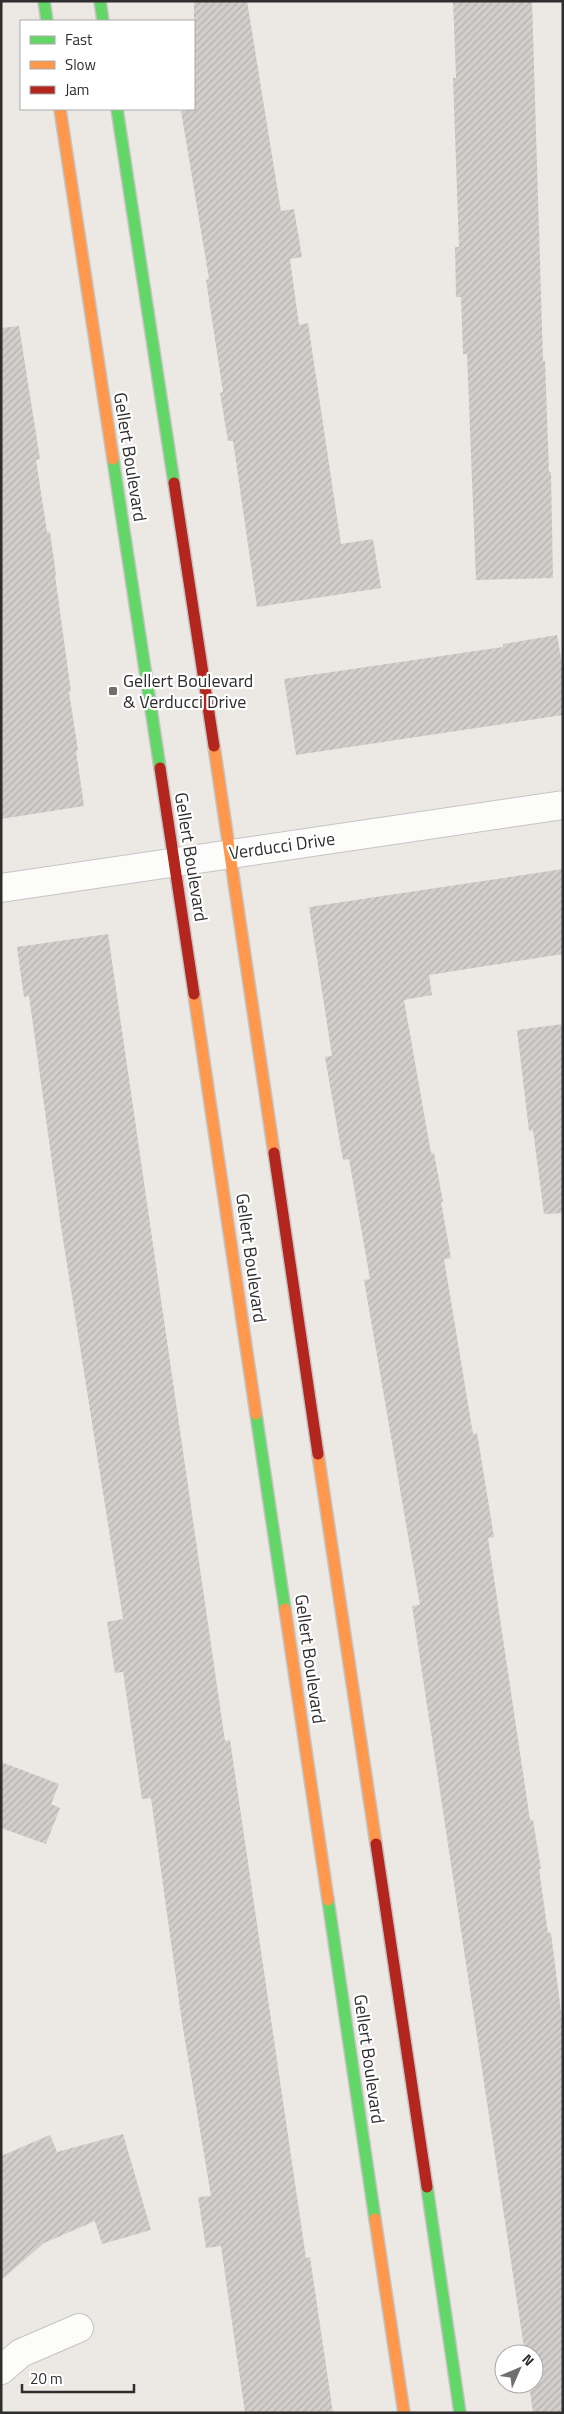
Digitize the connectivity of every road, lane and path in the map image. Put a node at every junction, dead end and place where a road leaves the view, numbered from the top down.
1 (44, 1) edge
2 (100, 1) edge
3 (46, 20) edge
4 (103, 20) edge
5 (60, 110) edge
6 (117, 110) edge
7 (563, 805) edge
8 (230, 854) junction
9 (174, 862) junction
10 (1, 888) edge
11 (79, 2328) dead end
12 (1, 2370) edge
13 (404, 2413) edge
14 (460, 2413) edge

1 - 3 main road
2 - 4 main road
5 - 9 main road, Gellert Boulevard
6 - 8 main road
7 - 8 street, Verducci Drive
8 - 9 street, Verducci Drive
8 - 14 main road
9 - 10 street, Verducci Drive
9 - 13 main road, Gellert Boulevard
11 - 12 street

